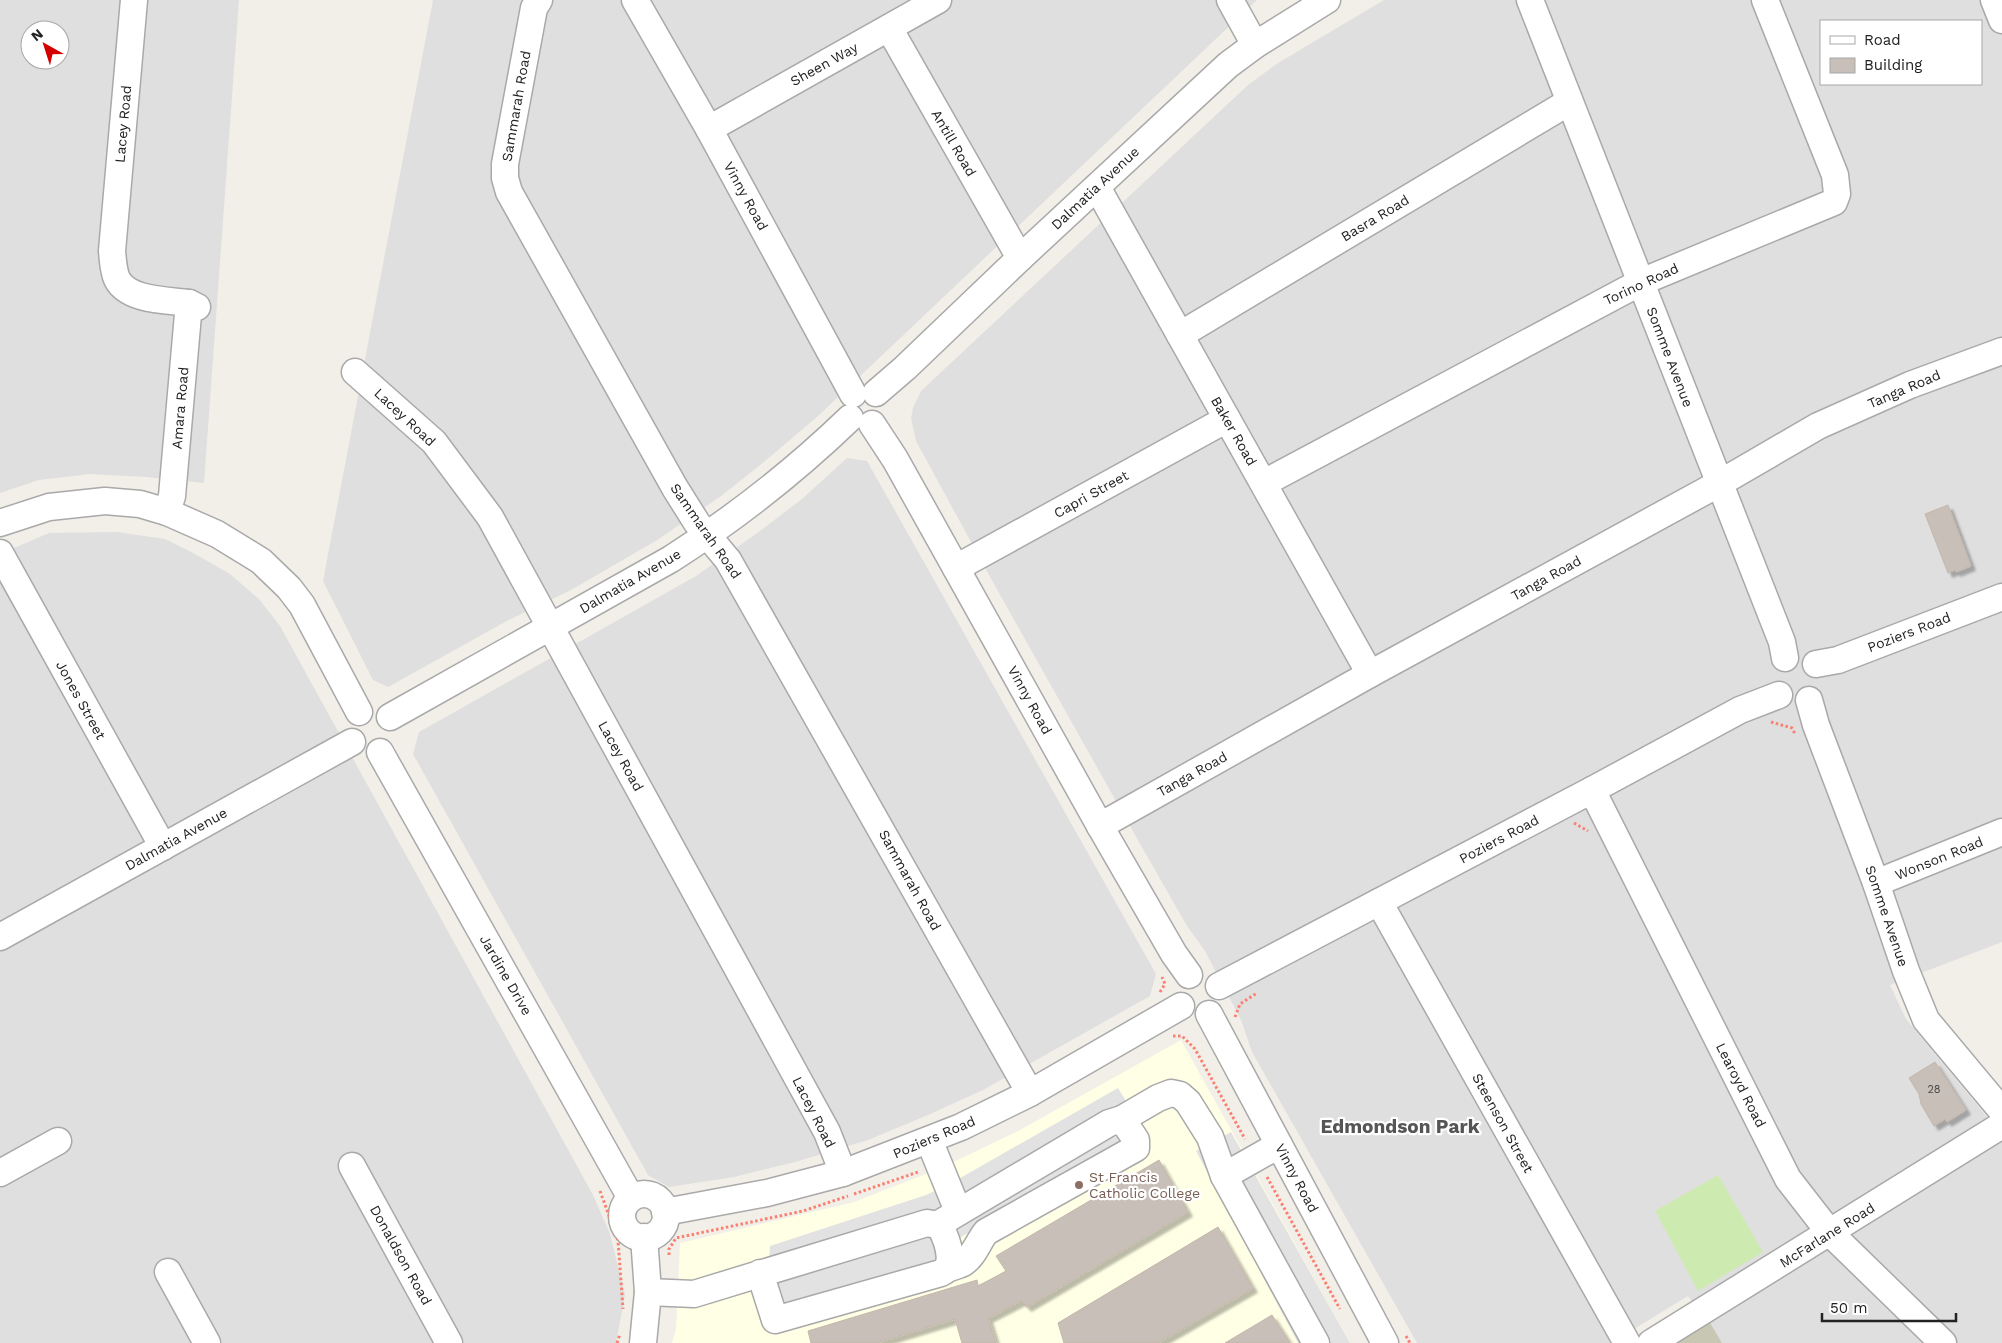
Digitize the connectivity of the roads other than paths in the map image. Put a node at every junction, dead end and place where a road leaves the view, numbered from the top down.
1 (134, 0) edge
2 (539, 0) edge
3 (635, 0) edge
4 (938, 0) edge
5 (1230, 0) edge
6 (1327, 0) edge
7 (1530, 0) edge
8 (1765, 0) edge
9 (1994, 0) edge
10 (2002, 20) edge
11 (888, 28) junction
12 (1255, 44) junction
13 (1569, 102) junction
14 (709, 129) junction
15 (1097, 187) junction
16 (1020, 258) junction
17 (1641, 282) junction
18 (193, 305) joint
19 (1180, 335) junction
20 (2002, 351) edge
21 (355, 372) dead end
22 (863, 407) junction
23 (1227, 419) junction
24 (1264, 483) junction
25 (1720, 483) junction
26 (167, 512) junction
27 (0, 523) edge
28 (708, 535) junction
29 (0, 553) edge
30 (956, 568) junction
31 (2002, 597) edge
32 (550, 627) junction
33 (1785, 658) junction
34 (1816, 664) junction
35 (1370, 674) junction
36 (1779, 694) junction
37 (1809, 700) junction
38 (359, 712) junction
39 (390, 717) junction
40 (352, 742) junction
41 (380, 752) junction
42 (1592, 790) junction
43 (1100, 826) junction
44 (2002, 832) edge
45 (162, 847) junction
46 (1876, 883) junction
47 (1379, 902) junction
48 (0, 937) edge
49 (1189, 975) junction
50 (1220, 986) junction
51 (1180, 1006) junction
52 (1209, 1014) junction
53 (1030, 1093) junction
54 (2002, 1111) edge
55 (1122, 1119) junction
56 (2002, 1125) edge
57 (929, 1140) junction
58 (58, 1141) dead end
59 (1279, 1145) junction
60 (352, 1166) dead end
61 (0, 1173) edge
62 (842, 1173) junction
63 (1224, 1176) junction
64 (631, 1198) junction
65 (666, 1212) junction
66 (947, 1218) junction
67 (1830, 1233) junction
68 (644, 1237) junction
69 (948, 1269) junction
70 (168, 1272) dead end
71 (760, 1273) junction
72 (648, 1292) junction
73 (1394, 1336) edge
74 (632, 1338) edge
75 (207, 1343) edge
76 (450, 1343) edge
77 (1316, 1343) edge
78 (1627, 1343) edge
79 (1651, 1343) edge
80 (1943, 1343) edge

1 - 18 street, Lacey Road
2 - 28 street, Sammarah Road
3 - 14 street, Vinny Road
4 - 11 street, Sheen Way
5 - 12 street
6 - 12 street, Dalmatia Avenue
7 - 13 street, Somme Avenue
8 - 17 street, Torino Road
9 - 10 street
11 - 14 street, Sheen Way
11 - 16 street, Antill Road
12 - 15 street, Dalmatia Avenue
13 - 17 street, Somme Avenue
13 - 19 street, Basra Road
14 - 22 street, Vinny Road
15 - 16 street, Dalmatia Avenue
15 - 19 street, Baker Road
16 - 22 street, Dalmatia Avenue
17 - 24 street, Torino Road
17 - 25 street, Somme Avenue
18 - 26 street, Amara Road
19 - 23 street, Baker Road
20 - 25 street, Tanga Road
21 - 32 street, Lacey Road
22 - 28 street, Dalmatia Avenue
22 - 30 street, Vinny Road
23 - 24 street, Baker Road
23 - 30 street, Capri Street
24 - 35 street, Baker Road
25 - 33 street, Somme Avenue
25 - 35 street, Tanga Road
26 - 27 street
26 - 38 street
28 - 32 street, Dalmatia Avenue
28 - 53 street, Sammarah Road
29 - 45 street, Jones Street
30 - 43 street, Vinny Road
31 - 34 street, Poziers Road
32 - 39 street, Dalmatia Avenue
32 - 62 street, Lacey Road
33 - 34 street
33 - 36 street
34 - 37 street
35 - 43 street, Tanga Road
36 - 37 street
36 - 42 street, Poziers Road
37 - 46 street, Somme Avenue
38 - 39 street
38 - 40 street
39 - 41 street
40 - 41 street
40 - 45 street, Dalmatia Avenue
41 - 64 street, Jardine Drive
42 - 47 street, Poziers Road
42 - 67 street, Learoyd Road
43 - 49 street, Vinny Road
44 - 46 street, Wonson Road
45 - 48 street, Dalmatia Avenue
46 - 54 street, Somme Avenue
47 - 50 street, Poziers Road
47 - 78 street, Steenson Street
49 - 50 street
49 - 51 street
50 - 52 street
51 - 52 street
51 - 53 street, Poziers Road
52 - 59 street, Vinny Road
53 - 57 street, Poziers Road
55 - 63 street
55 - 66 street
55 - 69 street
56 - 67 street, McFarlane Road
57 - 62 street, Poziers Road
57 - 66 street
58 - 61 street
59 - 63 street
59 - 73 street, Vinny Road
60 - 76 street, Donaldson Road
62 - 65 street, Poziers Road
63 - 77 street
64 - 65 street
64 - 68 street
65 - 68 street
66 - 69 street
66 - 71 street
67 - 79 street, McFarlane Road
67 - 80 street, Learoyd Road
68 - 72 street
69 - 71 street
70 - 75 street
71 - 72 street
72 - 74 street

